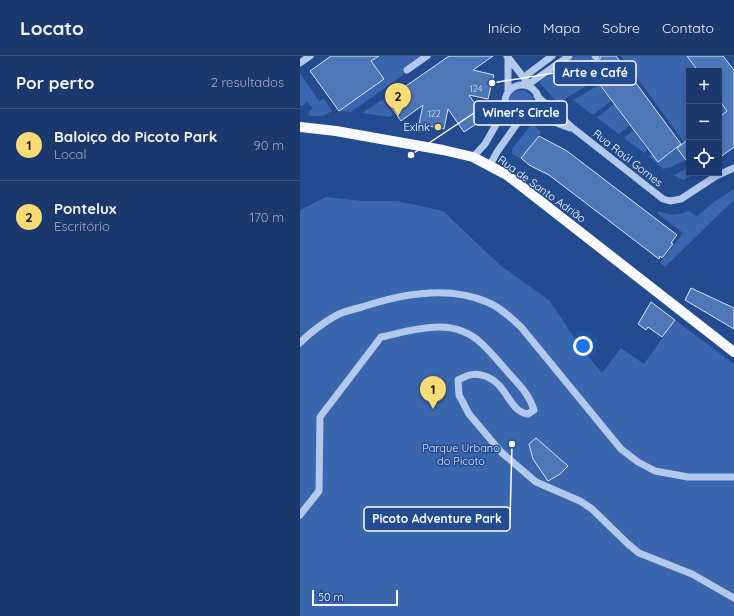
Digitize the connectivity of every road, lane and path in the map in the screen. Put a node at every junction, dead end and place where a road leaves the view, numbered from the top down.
1 (310, 56) edge
2 (427, 56) edge
3 (552, 56) edge
4 (569, 56) edge
5 (507, 57) edge
6 (300, 63) edge
7 (407, 70) dead end
8 (528, 74) dead end
9 (530, 86) junction
10 (508, 92) junction
11 (537, 96) junction
12 (506, 107) junction
13 (533, 114) junction
14 (521, 118) junction
15 (300, 127) edge
16 (574, 129) junction
17 (473, 157) junction
18 (490, 165) junction
19 (734, 168) edge
20 (300, 343) edge
21 (734, 352) edge
22 (734, 477) edge
23 (300, 515) edge
24 (734, 598) edge

1 - 6 street
2 - 7 street
3 - 8 street
4 - 9 street
5 - 9 street
5 - 10 street
9 - 10 street
9 - 11 street
10 - 12 street
11 - 13 street
11 - 16 street, Rua Raúl Gomes
12 - 14 street
12 - 17 street
13 - 14 street
13 - 16 street, Rua Raúl Gomes
14 - 18 street
15 - 17 main road, Rua de Santo Adrião
16 - 19 street, Rua Raúl Gomes
17 - 18 main road, Rua de Santo Adrião
18 - 21 main road, Rua de Santo Adrião
20 - 22 street
23 - 24 street

